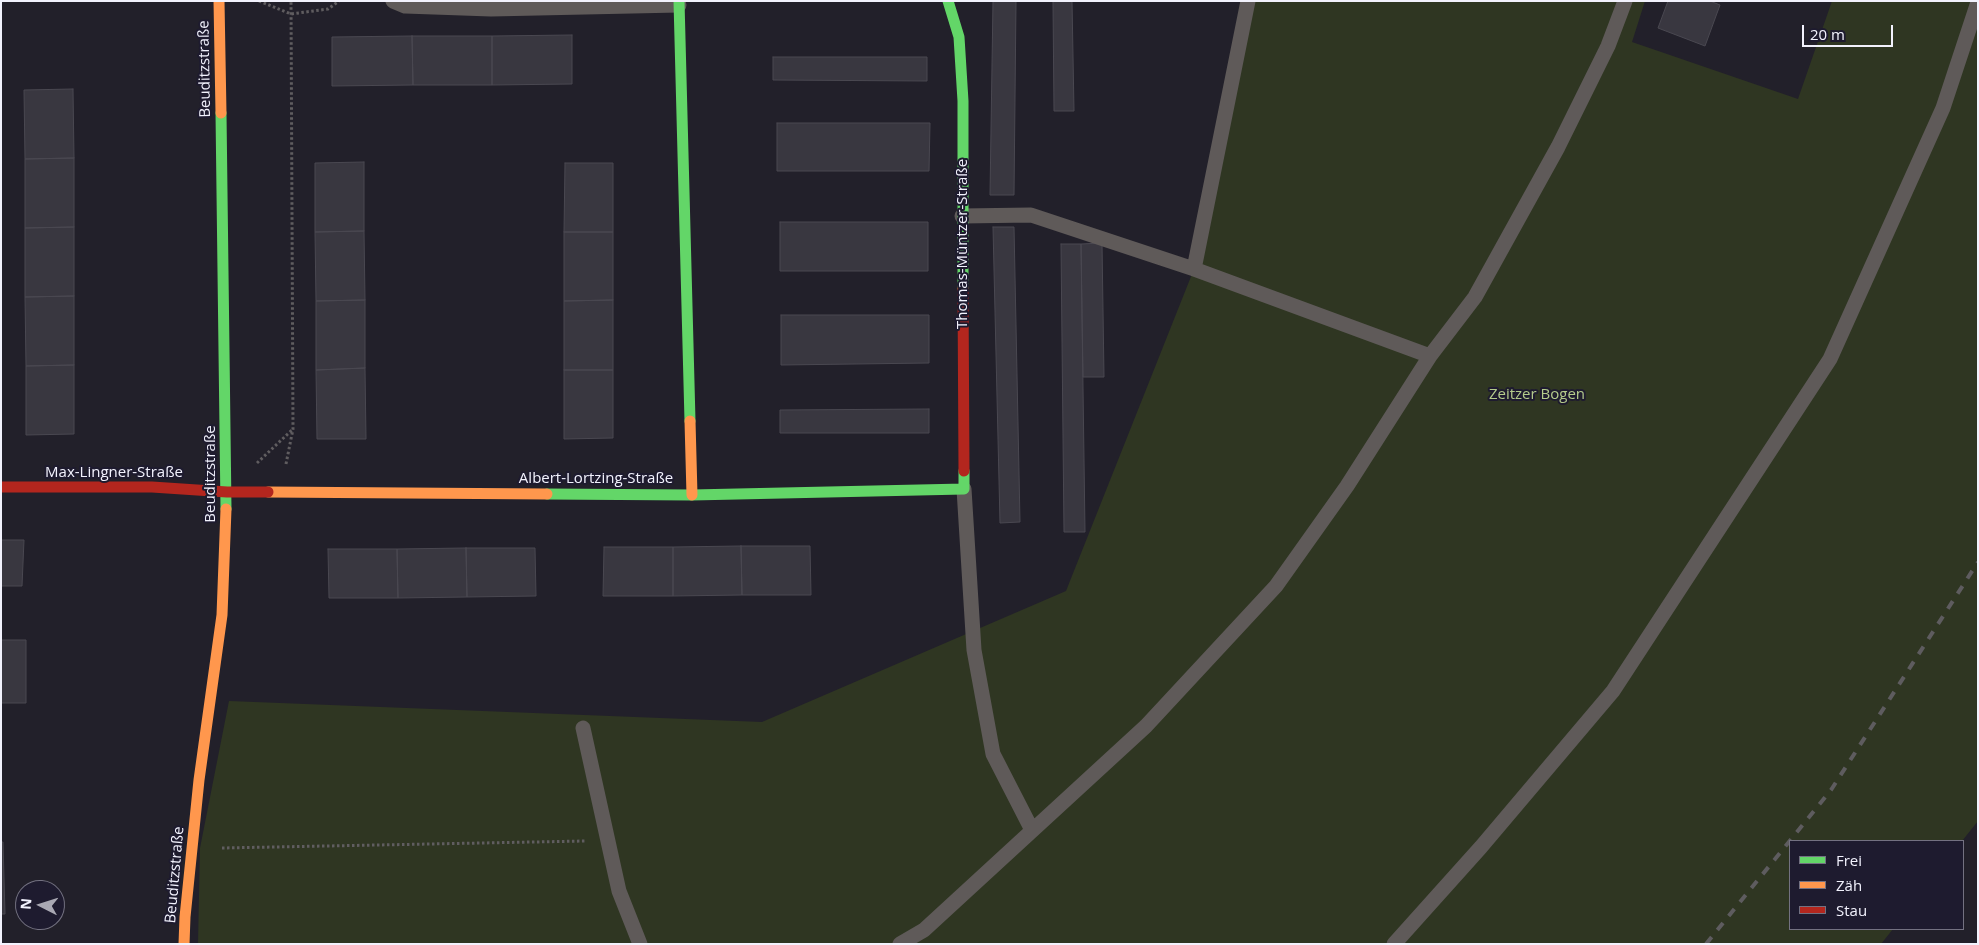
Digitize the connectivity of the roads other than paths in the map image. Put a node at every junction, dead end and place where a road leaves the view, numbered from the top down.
1 (219, 1) edge
2 (393, 1) edge
3 (948, 1) edge
4 (1248, 1) edge
5 (1626, 1) edge
6 (1978, 2) edge
7 (679, 3) edge
8 (962, 216) junction
9 (1194, 269) junction
10 (1430, 356) junction
11 (1, 488) edge
12 (964, 489) junction
13 (227, 492) junction
14 (692, 494) junction
15 (583, 728) dead end
16 (1032, 830) junction
17 (184, 944) edge
18 (640, 944) edge
19 (900, 944) edge
20 (1394, 944) edge

1 - 13 street, Beuditzstraße
2 - 7 lane
3 - 8 street, Thomas-Müntzer-Straße
4 - 9 lane
5 - 10 lane
6 - 20 lane
7 - 14 street
8 - 9 lane
8 - 12 street, Thomas-Müntzer-Straße
9 - 10 lane
10 - 16 lane
11 - 13 street, Max-Lingner-Straße
12 - 14 street, Albert-Lortzing-Straße
12 - 16 lane
13 - 14 street, Albert-Lortzing-Straße
13 - 17 street, Beuditzstraße
15 - 18 lane
16 - 19 lane

